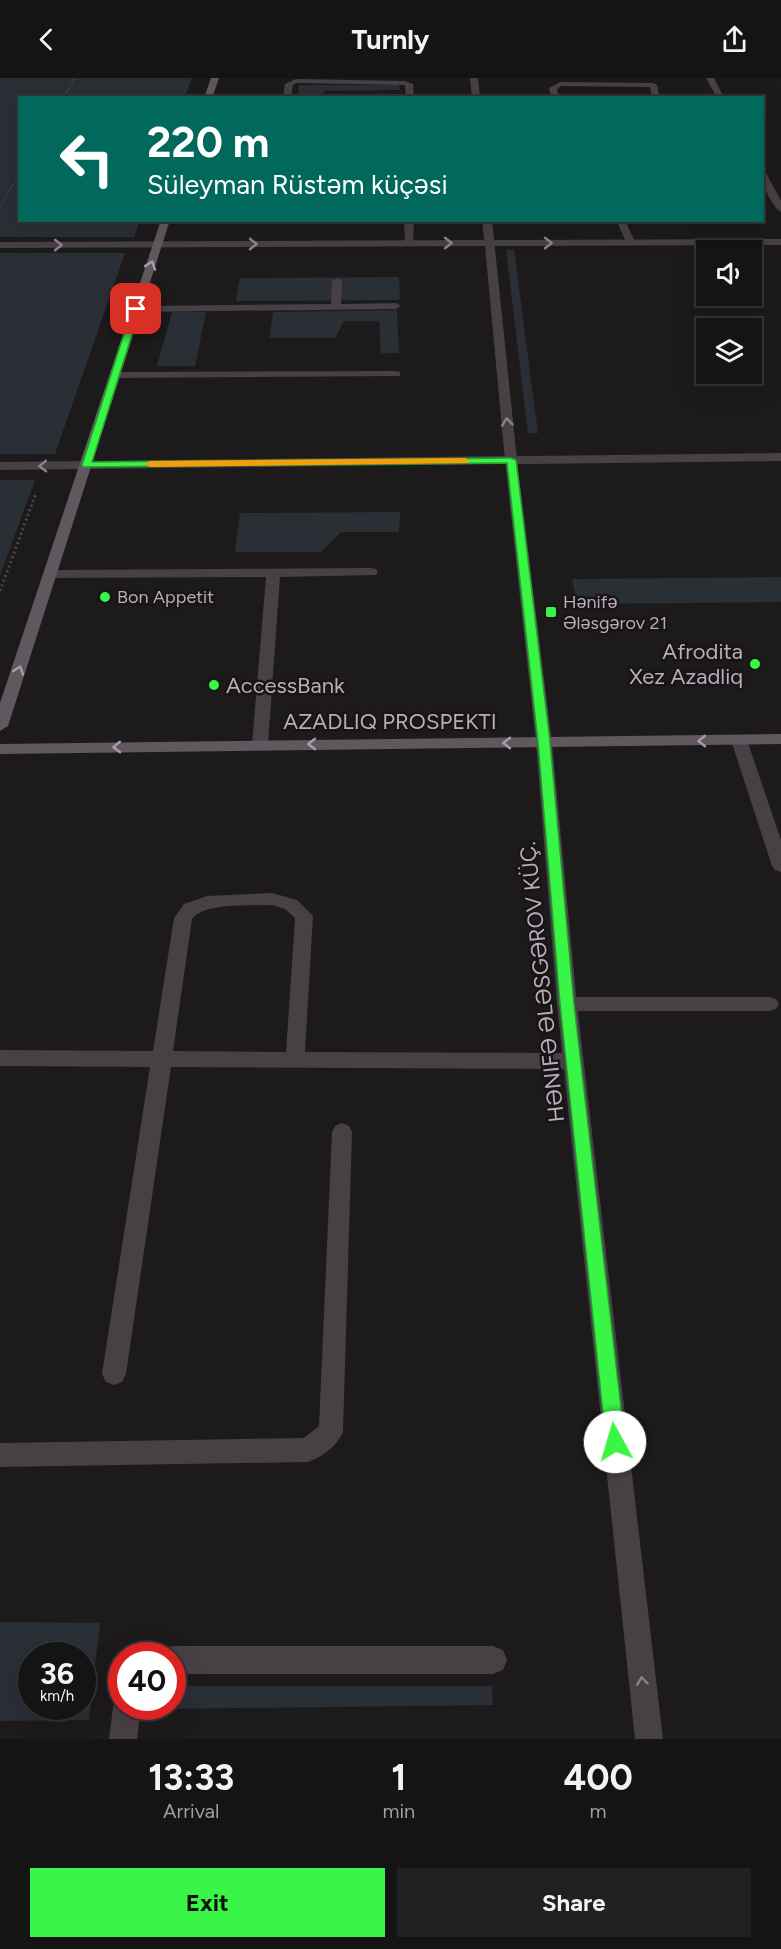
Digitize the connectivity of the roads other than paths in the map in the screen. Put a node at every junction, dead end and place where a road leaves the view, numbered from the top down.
1 (215, 78) edge
2 (474, 78) edge
3 (710, 78) edge
4 (209, 96) edge
5 (287, 96) edge
6 (410, 96) edge
7 (476, 96) edge
8 (555, 96) edge
9 (656, 96) edge
10 (720, 96) edge
11 (764, 177) edge
12 (781, 209) edge
13 (165, 222) edge
14 (409, 222) edge
15 (487, 222) edge
16 (621, 222) edge
17 (630, 242) junction
18 (781, 242) edge
19 (410, 243) junction
20 (489, 243) junction
21 (158, 244) junction
22 (0, 245) edge
23 (337, 281) dead end
24 (396, 306) dead end
25 (336, 307) junction
26 (136, 309) junction
27 (396, 374) dead end
28 (116, 375) junction
29 (781, 457) edge
30 (511, 460) junction
31 (87, 465) junction
32 (0, 466) edge
33 (371, 572) dead end
34 (273, 573) junction
35 (51, 574) junction
36 (0, 726) edge
37 (781, 739) edge
38 (739, 740) junction
39 (544, 742) junction
40 (260, 744) junction
41 (0, 749) edge
42 (781, 866) edge
43 (567, 1004) junction
44 (769, 1004) dead end
45 (0, 1058) edge
46 (163, 1059) junction
47 (295, 1060) junction
48 (573, 1061) junction
49 (342, 1132) dead end
50 (114, 1374) dead end
51 (0, 1455) edge
52 (186, 1660) edge
53 (493, 1660) dead end
54 (125, 1720) edge
55 (123, 1739) edge
56 (649, 1739) edge

1 - 4 main road
2 - 7 street
3 - 10 street
5 - 6 street
8 - 9 street
11 - 12 street
13 - 21 main road
14 - 19 street
15 - 20 street, HƏNIFƏ ƏLƏSGƏROV KÜÇ.
16 - 17 street
17 - 18 street
20 -> 17 street
19 -> 20 street
21 -> 19 street
30 -> 20 street, HƏNIFƏ ƏLƏSGƏROV KÜÇ.
22 -> 21 street
26 -> 21 main road
23 - 25 street
24 - 25 street
25 - 26 street
26 - 28 main road
27 - 28 street
28 - 31 main road
29 - 30 street
30 - 31 street
30 - 39 street, HƏNIFƏ ƏLƏSGƏROV KÜÇ.
31 -> 32 street
31 - 35 main road
33 - 34 street
34 - 35 street
34 - 40 street
36 -> 35 main road
37 - 38 main road
38 -> 39 main road
38 - 42 street
39 -> 40 main road
39 - 43 street, HƏNIFƏ ƏLƏSGƏROV KÜÇ.
40 -> 41 main road
43 - 44 street
43 - 48 street, HƏNIFƏ ƏLƏSGƏROV KÜÇ.
45 - 46 street
46 - 47 street
46 - 47 street
46 - 50 street
47 - 48 street
56 -> 48 street, HƏNIFƏ ƏLƏSGƏROV KÜÇ.
49 - 51 street
52 - 53 street
54 - 55 street

